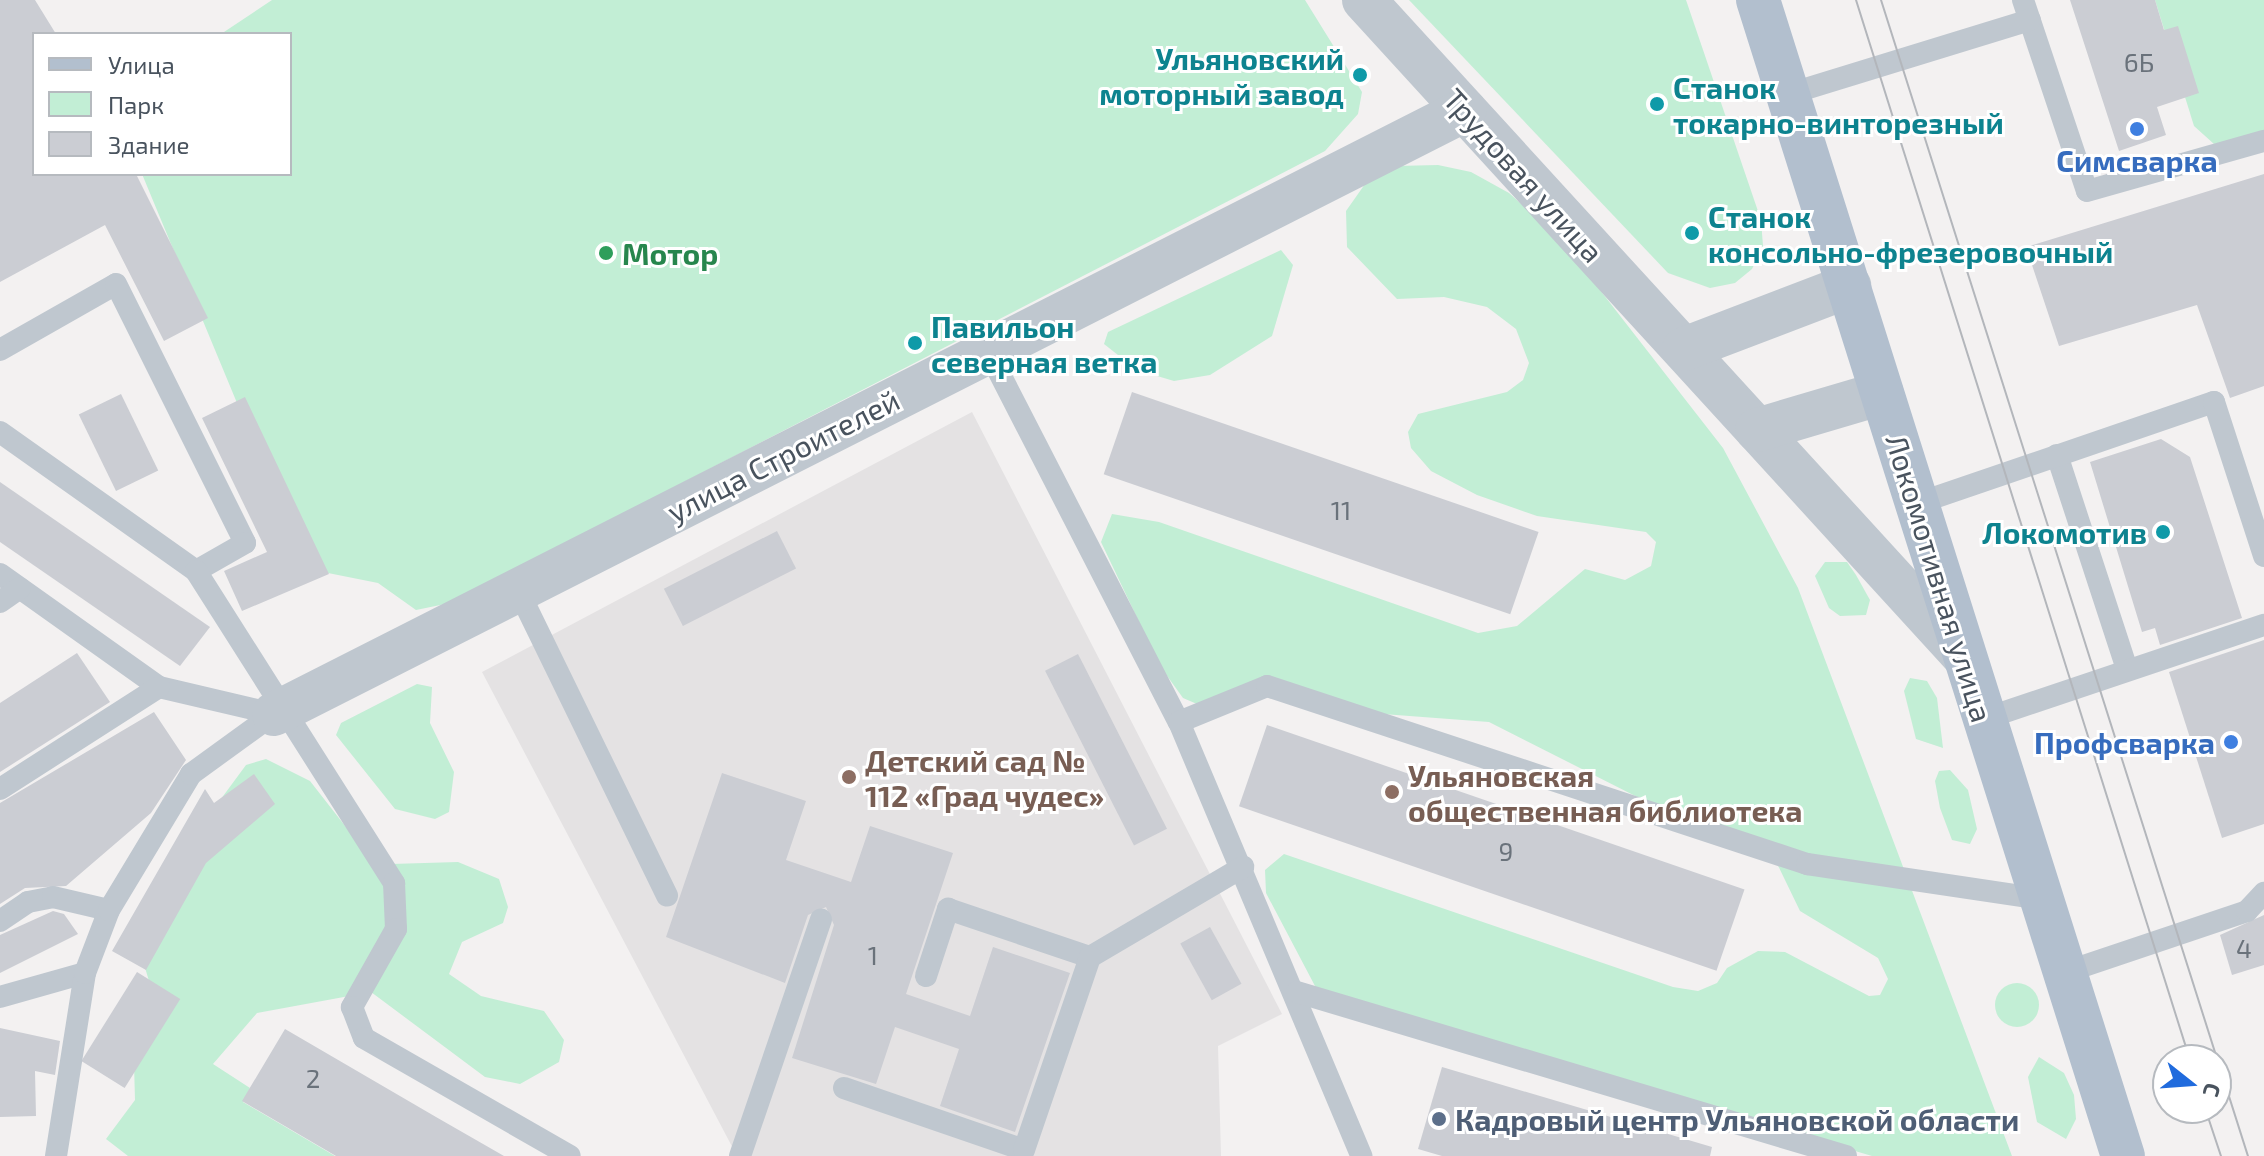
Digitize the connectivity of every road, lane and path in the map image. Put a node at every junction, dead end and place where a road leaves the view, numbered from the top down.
1 (1364, 0) edge
2 (1758, 0) edge
3 (2026, 10) edge
4 (1789, 94) junction
5 (1465, 110) junction
6 (2264, 141) edge
7 (1849, 286) junction
8 (1684, 349) junction
9 (0, 350) edge
10 (988, 351) junction
11 (1882, 393) junction
12 (1757, 430) junction
13 (0, 432) edge
14 (2057, 455) junction
15 (1916, 504) junction
16 (2264, 556) edge
17 (196, 571) junction
18 (0, 574) edge
19 (20, 588) junction
20 (518, 590) junction
21 (0, 602) edge
22 (2264, 625) edge
23 (1963, 655) junction
24 (2127, 669) junction
25 (159, 687) junction
26 (280, 712) junction
27 (1984, 719) junction
28 (1179, 722) junction
29 (0, 789) edge
30 (1243, 867) junction
31 (2264, 893) edge
32 (667, 896) dead end
33 (2042, 899) junction
34 (109, 910) junction
35 (821, 920) dead end
36 (0, 921) edge
37 (1090, 957) junction
38 (2066, 972) junction
39 (85, 973) junction
40 (926, 976) dead end
41 (1297, 992) junction
42 (0, 997) edge
43 (844, 1088) dead end
44 (56, 1156) edge
45 (570, 1156) edge
46 (740, 1156) edge
47 (1361, 1156) edge
48 (1846, 1156) edge
49 (2123, 1156) edge

1 - 5 street, Трудовая улица
2 - 4 main road, Локомотивная улица
3 - 4 lane
3 - 6 lane
4 - 7 main road, Локомотивная улица
5 - 8 street, Трудовая улица
5 - 10 street, улица Строителей
7 - 8 street
7 - 11 main road, Локомотивная улица
8 - 12 street, Трудовая улица
9 - 17 lane
10 - 20 street, улица Строителей
10 - 28 lane
11 - 12 street
11 - 15 main road, Локомотивная улица
12 - 23 street, Трудовая улица
13 - 17 lane
14 - 15 lane
14 - 16 lane
14 - 24 lane
15 - 23 main road, Локомотивная улица
17 - 26 lane
18 - 19 lane
19 - 21 lane
19 - 25 lane
20 - 26 street, улица Строителей
20 - 32 lane
22 - 24 lane
23 - 27 main road, Локомотивная улица
24 - 27 lane
25 - 26 lane
25 - 29 lane
26 - 34 lane
26 - 45 lane
27 - 33 main road, Локомотивная улица
28 - 30 lane
28 - 33 lane
30 - 37 lane
30 - 41 lane
31 - 38 lane
33 - 38 main road, Локомотивная улица
34 - 36 lane
34 - 39 lane
35 - 46 lane
37 - 40 lane
37 - 43 lane
38 - 49 main road, Локомотивная улица
39 - 42 lane
39 - 44 lane
41 - 47 lane
41 - 48 lane

